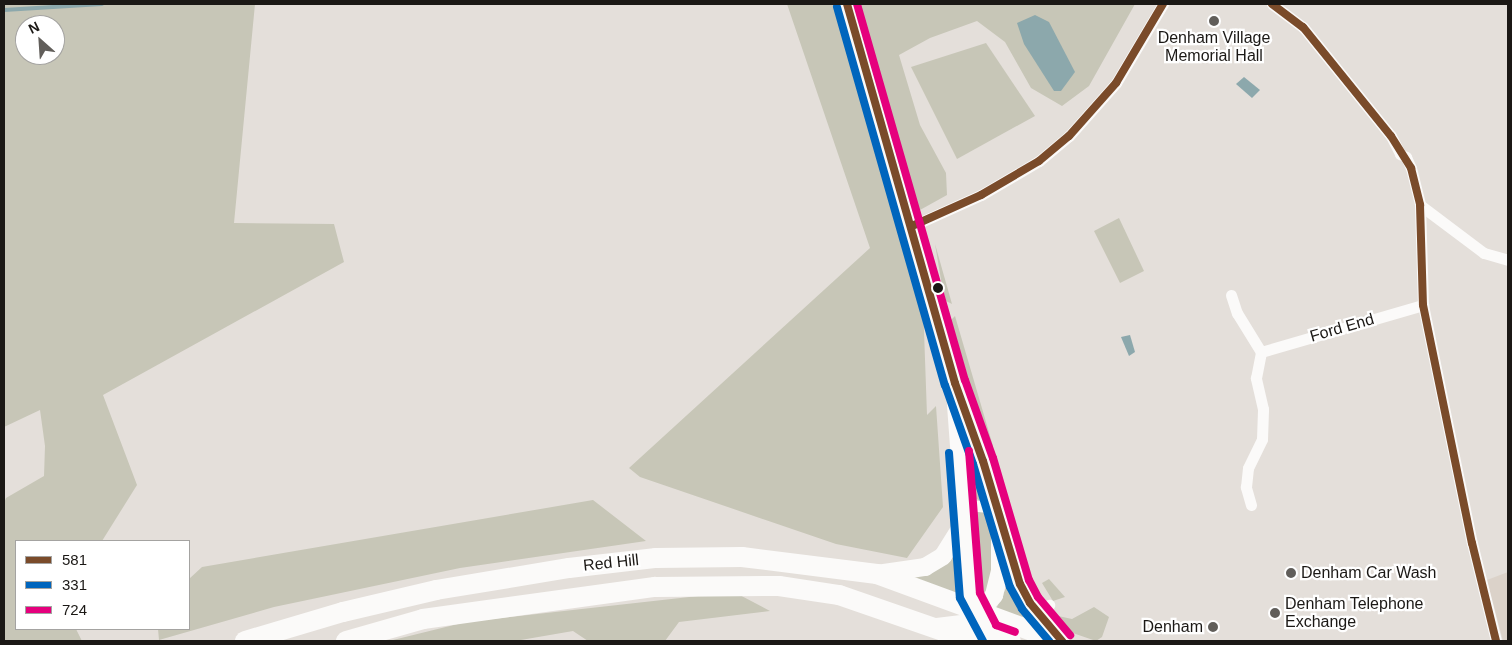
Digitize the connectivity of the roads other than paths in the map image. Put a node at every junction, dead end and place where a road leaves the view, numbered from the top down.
1 (847, 4) edge
2 (1164, 4) edge
3 (1272, 4) edge
4 (1420, 205) junction
5 (912, 226) junction
6 (1508, 260) edge
7 (1231, 295) dead end
8 (1423, 305) junction
9 (1262, 352) junction
10 (955, 383) junction
11 (983, 461) junction
12 (961, 474) junction
13 (963, 505) junction
14 (1251, 506) dead end
15 (997, 513) junction
16 (963, 524) junction
17 (877, 574) junction
18 (979, 611) junction
19 (937, 627) junction
20 (245, 641) edge
21 (346, 641) edge
22 (972, 641) edge
23 (1012, 641) edge
24 (1060, 641) edge
25 (1496, 641) edge

1 - 5 main road
2 - 5 street
3 - 4 street
4 - 6 street
4 - 8 street
5 - 10 main road
7 - 9 street
8 - 9 street, Ford End
8 - 25 street
9 - 14 street
10 - 11 main road
10 - 12 main road
11 - 12 street
11 - 15 main road
12 - 13 main road
13 - 15 street
13 - 16 main road
15 - 18 main road
15 - 24 main road
16 - 17 main road
16 - 18 main road
17 - 18 highway, Red Hill
17 - 20 highway, Red Hill
18 - 19 main road
18 - 23 main road
18 - 24 highway, Red Hill
19 - 21 highway, Red Hill
19 - 22 highway, Red Hill

